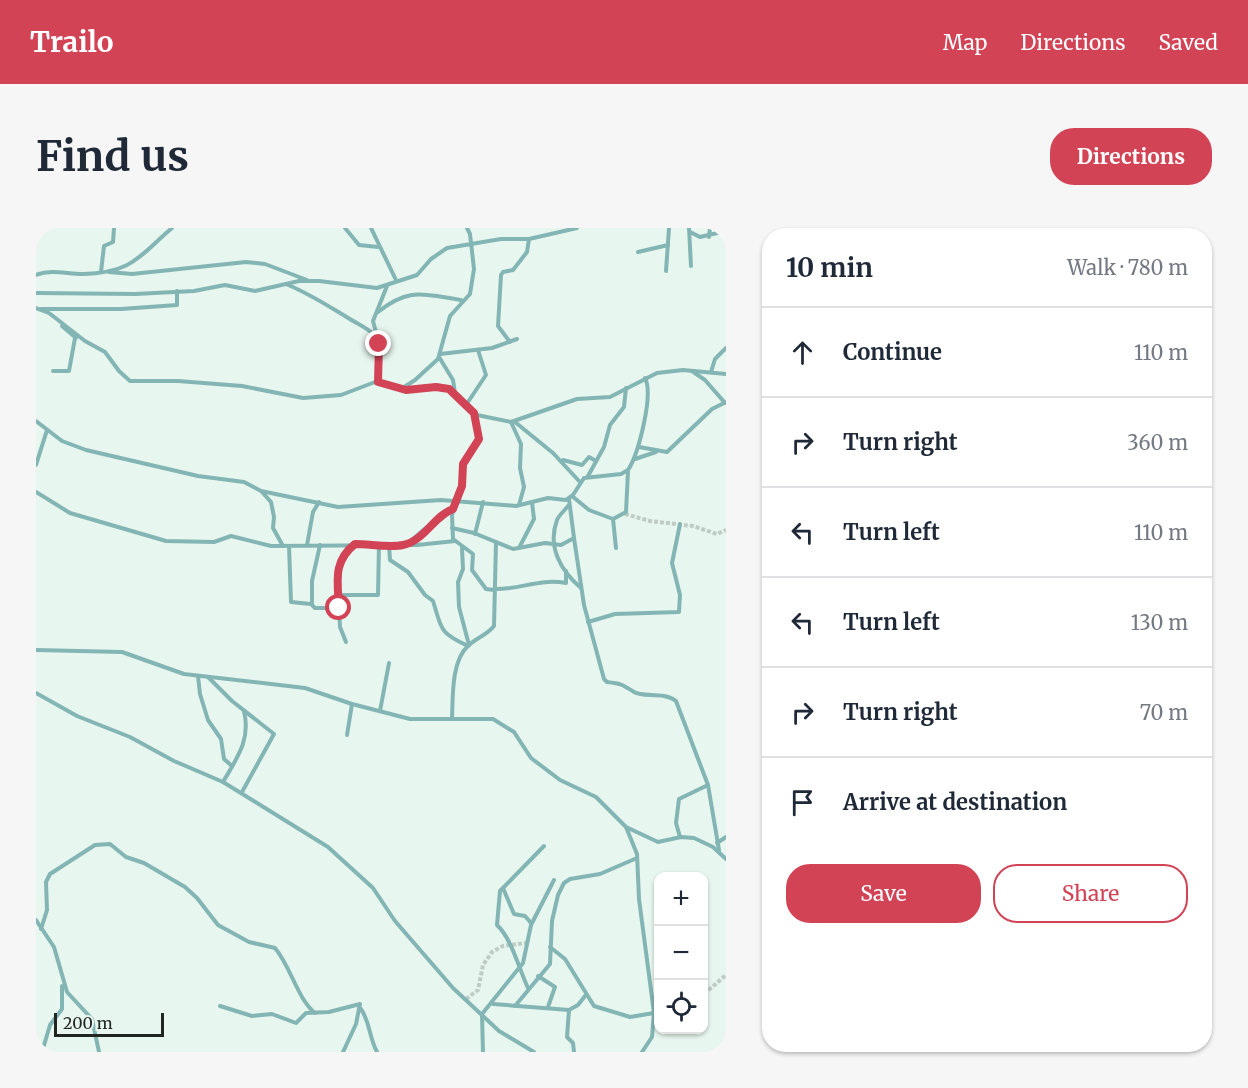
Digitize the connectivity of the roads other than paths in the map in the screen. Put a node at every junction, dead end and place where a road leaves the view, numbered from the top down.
1 (114, 228) edge
2 (172, 228) edge
3 (345, 228) edge
4 (371, 228) edge
5 (467, 228) edge
6 (578, 228) edge
7 (669, 228) edge
8 (710, 228) edge
9 (690, 230) edge
10 (726, 231) edge
11 (709, 237) junction
12 (529, 239) junction
13 (470, 243) junction
14 (668, 245) junction
15 (378, 247) junction
16 (638, 252) dead end
17 (691, 266) dead end
18 (666, 271) dead end
19 (101, 272) junction
20 (108, 272) junction
21 (36, 274) edge
22 (396, 280) junction
23 (310, 281) junction
24 (285, 284) junction
25 (387, 285) junction
26 (177, 291) junction
27 (36, 293) edge
28 (462, 300) junction
29 (37, 308) edge
30 (375, 314) junction
31 (60, 323) junction
32 (377, 337) junction
33 (75, 338) junction
34 (518, 339) dead end
35 (85, 341) junction
36 (510, 342) junction
37 (726, 348) edge
38 (478, 350) junction
39 (440, 355) junction
40 (53, 371) dead end
41 (691, 371) junction
42 (711, 372) junction
43 (726, 374) edge
44 (645, 378) junction
45 (378, 382) junction
46 (626, 388) junction
47 (400, 389) junction
48 (455, 393) junction
49 (725, 403) edge
50 (466, 405) junction
51 (474, 413) junction
52 (36, 421) edge
53 (513, 422) junction
54 (47, 429) junction
55 (639, 447) junction
56 (663, 452) junction
57 (560, 459) junction
58 (635, 459) junction
59 (597, 461) junction
60 (36, 465) edge
61 (628, 470) junction
62 (588, 476) junction
63 (579, 481) junction
64 (36, 492) edge
65 (261, 492) junction
66 (571, 498) junction
67 (456, 500) junction
68 (318, 502) junction
69 (483, 502) junction
70 (532, 502) junction
71 (519, 505) junction
72 (569, 505) junction
73 (453, 509) junction
74 (613, 519) junction
75 (680, 524) dead end
76 (452, 528) junction
77 (475, 534) junction
78 (574, 538) junction
79 (455, 541) junction
80 (496, 542) junction
81 (355, 544) junction
82 (379, 544) junction
83 (554, 544) junction
84 (307, 545) junction
85 (320, 545) junction
86 (389, 545) junction
87 (403, 545) junction
88 (283, 546) junction
89 (289, 546) junction
90 (462, 548) junction
91 (519, 548) junction
92 (616, 548) dead end
93 (566, 571) junction
94 (581, 589) junction
95 (494, 590) junction
96 (338, 594) junction
97 (312, 604) junction
98 (339, 608) junction
99 (588, 622) junction
100 (346, 642) dead end
101 (469, 645) junction
102 (36, 650) edge
103 (389, 663) dead end
104 (198, 676) junction
105 (207, 676) junction
106 (36, 693) edge
107 (352, 704) junction
108 (243, 710) junction
109 (380, 711) junction
110 (452, 718) junction
111 (347, 735) dead end
112 (232, 766) junction
113 (223, 782) junction
114 (708, 785) junction
115 (242, 792) junction
116 (626, 827) junction
117 (680, 837) junction
118 (726, 837) edge
119 (717, 843) junction
120 (544, 846) dead end
121 (720, 852) junction
122 (637, 858) junction
123 (726, 859) edge
124 (554, 880) dead end
125 (503, 887) junction
126 (36, 920) edge
127 (531, 925) junction
128 (41, 929) junction
129 (549, 947) junction
130 (518, 970) junction
131 (538, 976) junction
132 (62, 982) junction
133 (528, 988) junction
134 (585, 996) junction
135 (492, 1004) junction
136 (220, 1006) dead end
137 (515, 1006) junction
138 (548, 1007) junction
139 (361, 1008) junction
140 (569, 1010) junction
141 (315, 1013) junction
142 (654, 1013) junction
143 (482, 1014) junction
144 (42, 1052) edge
145 (99, 1052) edge
146 (343, 1052) edge
147 (377, 1052) edge
148 (483, 1052) edge
149 (534, 1052) edge
150 (574, 1052) edge
151 (642, 1052) edge

1 - 19 street
2 - 20 street
3 - 15 street
4 - 15 street
5 - 13 street
6 - 12 street
7 - 14 street
8 - 11 street
9 - 11 street
9 - 17 street
10 - 11 street
12 - 13 street
12 - 36 street
13 - 22 street
13 - 28 street
14 - 16 street
14 - 18 street
15 - 22 street
19 - 20 street
19 - 21 street
20 - 23 street
22 - 25 street
23 - 24 street
23 - 25 street
24 - 26 street
24 - 32 street
25 - 30 street
26 - 27 street
26 - 29 street
28 - 30 street
28 - 39 street
29 - 31 street
30 - 32 street
31 - 33 street
31 - 35 street
32 - 45 street
33 - 35 street
33 - 40 street
34 - 36 street
35 - 45 street
36 - 38 street
37 - 42 street
38 - 39 street
38 - 50 street
39 - 47 street
39 - 48 street
41 - 42 street
41 - 44 street
41 - 49 street
42 - 43 street
44 - 46 street
44 - 55 street
45 - 47 street
46 - 53 street
46 - 59 street
47 - 48 street
48 - 50 street
49 - 56 street
50 - 51 street
51 - 53 street
51 - 67 street
52 - 54 street
53 - 57 street
53 - 71 street
54 - 60 street
54 - 65 street
55 - 56 street
55 - 58 street
56 - 58 street
57 - 59 street
57 - 63 street
58 - 61 street
59 - 62 street
61 - 62 street
61 - 74 street
62 - 63 street
63 - 66 street
64 - 88 street
65 - 68 street
65 - 88 street
66 - 70 street
66 - 72 street
66 - 74 street
67 - 68 street
67 - 69 street
67 - 73 street
68 - 84 street
69 - 71 street
69 - 77 street
70 - 71 street
70 - 91 street
72 - 78 street
72 - 83 street
73 - 76 street
73 - 87 street
74 - 92 street
75 - 99 street
76 - 77 street
76 - 79 street
77 - 80 street
78 - 83 street
78 - 94 street
79 - 87 street
79 - 90 street
80 - 91 street
80 - 95 street
81 - 82 street
81 - 85 street
81 - 96 street
82 - 86 street
82 - 96 street
83 - 91 street
83 - 93 street
84 - 85 street
84 - 89 street
85 - 97 street
86 - 87 street
86 - 101 street
88 - 89 street
89 - 97 street
90 - 95 street
90 - 101 street
93 - 94 street
93 - 95 street
94 - 99 street
95 - 101 street
96 - 98 street
97 - 98 street
98 - 100 street
99 - 114 street
101 - 110 street
102 - 104 street
103 - 109 street
104 - 105 street
104 - 112 street
105 - 107 street
105 - 108 street
106 - 113 street
107 - 109 street
107 - 111 street
108 - 112 street
108 - 115 street
109 - 110 street
110 - 116 street
112 - 113 street
113 - 115 street
114 - 117 street
114 - 119 street
115 - 143 street
116 - 117 street
116 - 122 street
117 - 121 street
118 - 119 street
119 - 121 street
120 - 125 street
121 - 123 street
122 - 129 street
122 - 142 street
124 - 127 street
125 - 127 street
125 - 130 street
126 - 128 street
127 - 130 street
128 - 132 street
128 - 141 street
129 - 131 street
129 - 134 street
130 - 133 street
130 - 135 street
131 - 133 street
131 - 138 street
132 - 144 street
132 - 145 street
133 - 137 street
134 - 140 street
134 - 142 street
135 - 137 street
135 - 143 street
136 - 141 street
137 - 138 street
138 - 140 street
139 - 141 street
139 - 146 street
139 - 147 street
140 - 150 street
142 - 151 street
143 - 148 street
143 - 149 street

